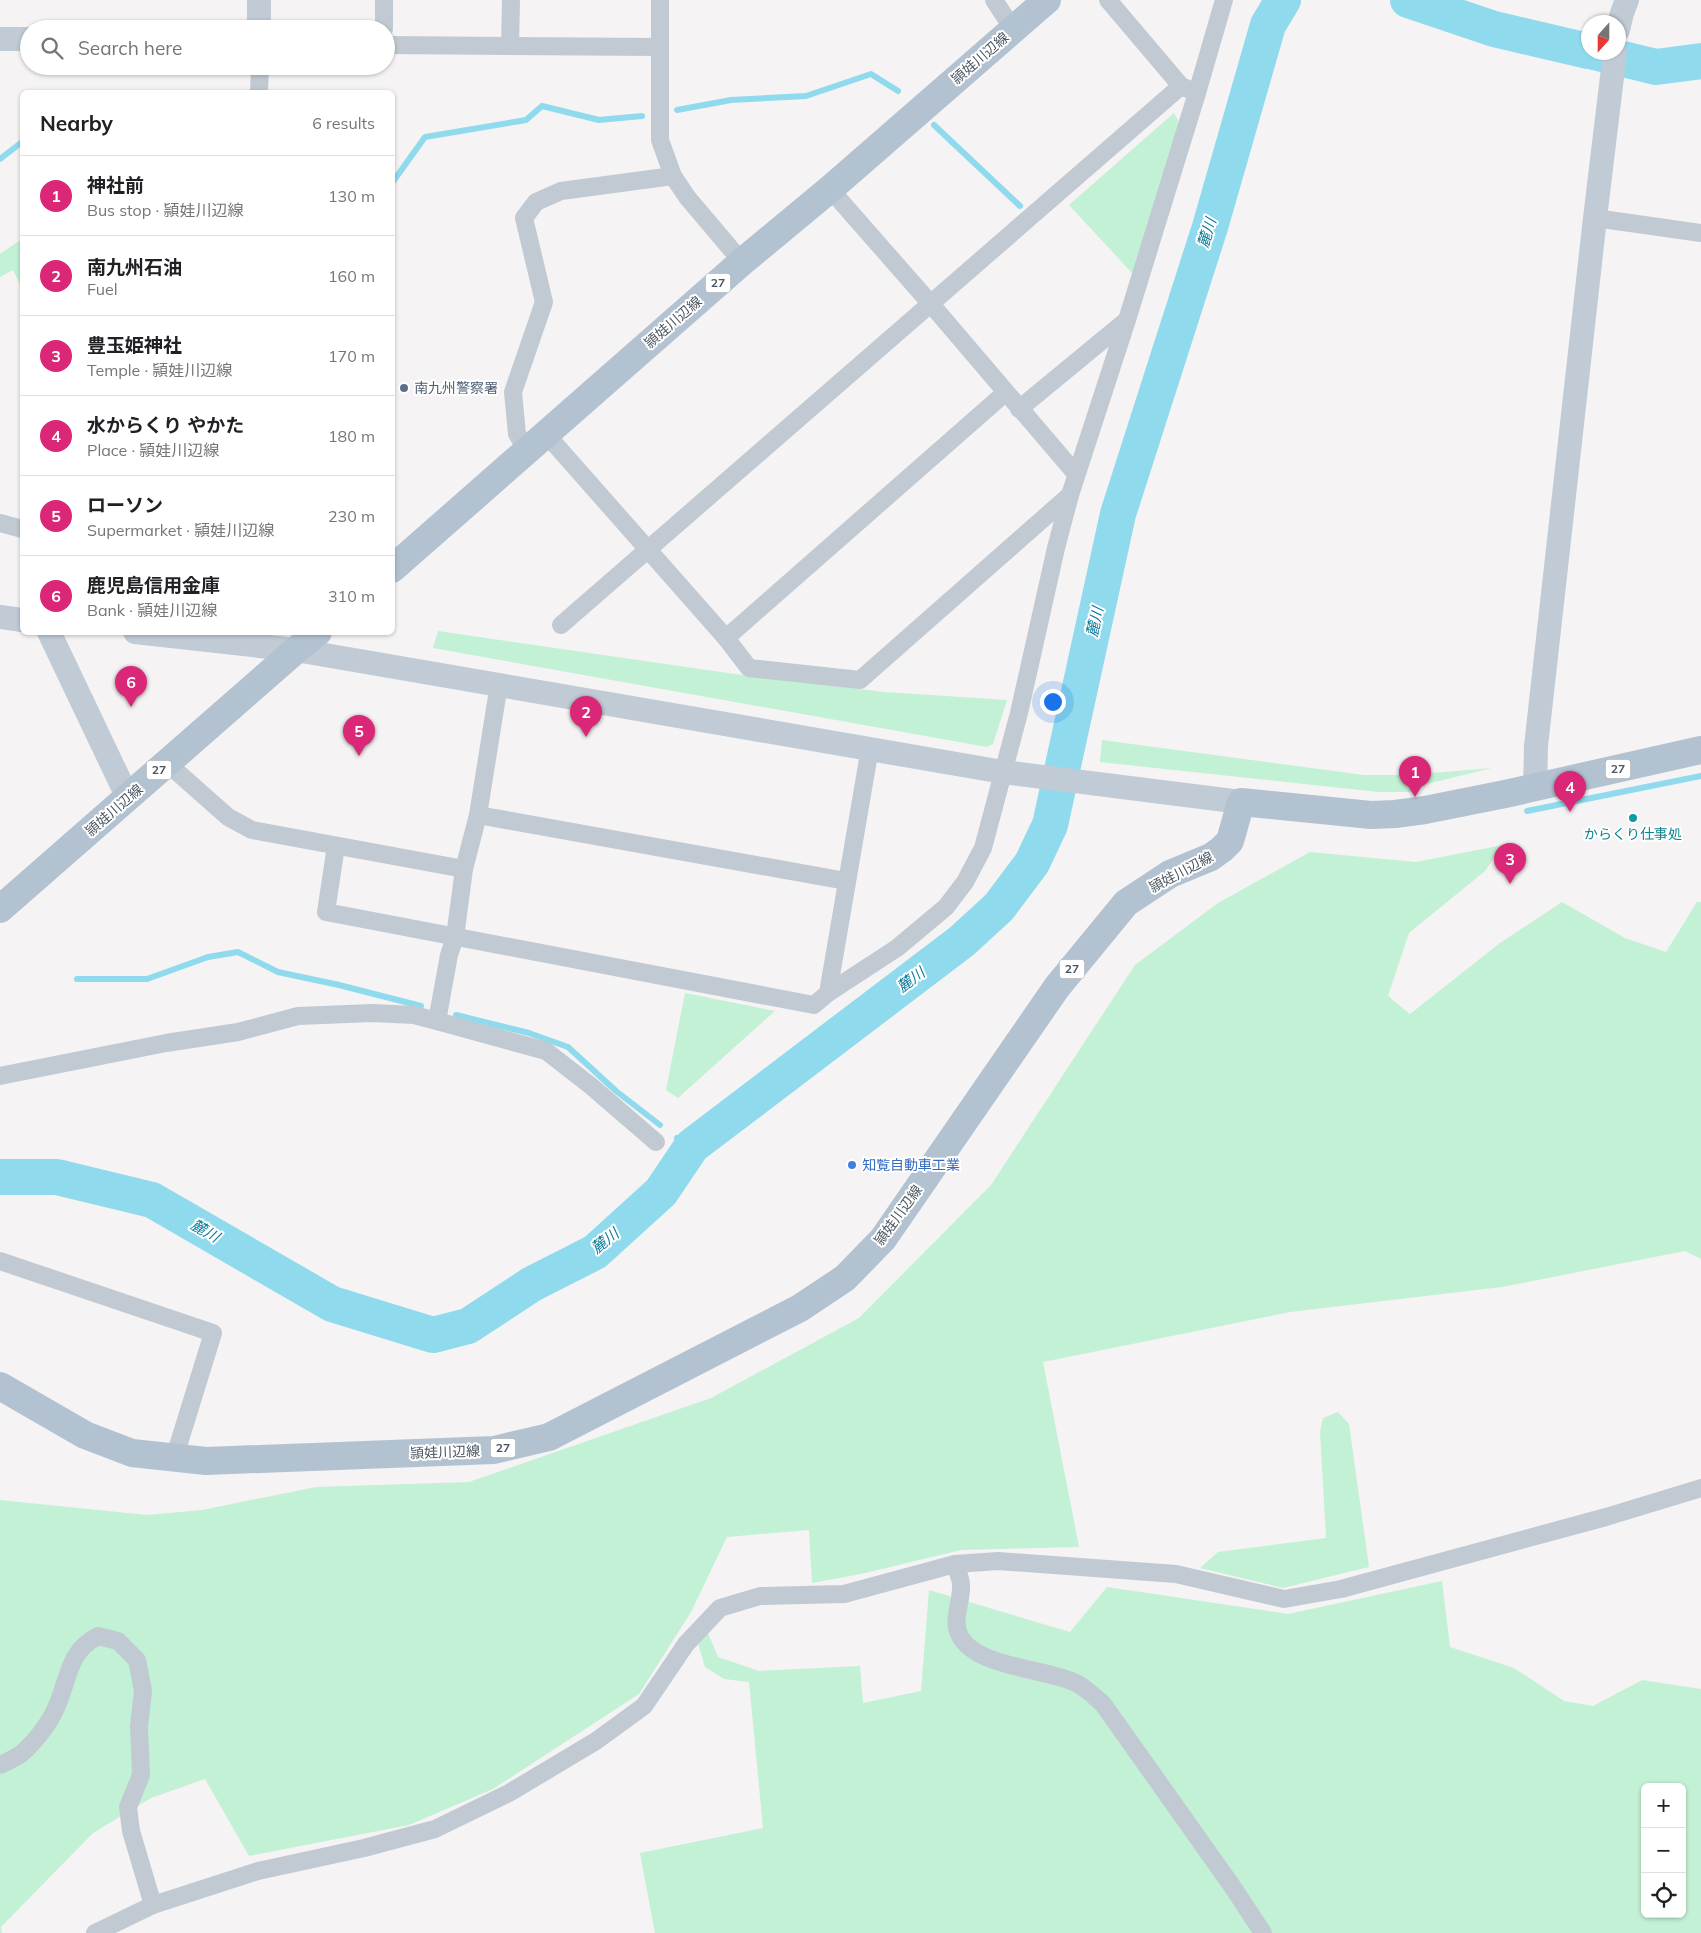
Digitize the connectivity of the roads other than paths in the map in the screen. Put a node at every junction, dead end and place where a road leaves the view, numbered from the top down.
1 (259, 0) edge
2 (384, 0) edge
3 (511, 0) edge
4 (660, 0) edge
5 (994, 0) edge
6 (1047, 0) edge
7 (1108, 0) edge
8 (1224, 0) edge
9 (1626, 0) edge
10 (1622, 15) edge
11 (258, 20) edge
12 (384, 20) edge
13 (1013, 28) junction
14 (0, 39) edge
15 (20, 39) edge
16 (395, 45) edge
17 (510, 46) junction
18 (659, 47) junction
19 (1614, 60) edge
20 (260, 75) edge
21 (1189, 89) junction
22 (259, 90) edge
23 (672, 176) junction
24 (830, 189) junction
25 (1595, 218) junction
26 (1701, 233) edge
27 (742, 262) junction
28 (930, 303) junction
29 (1128, 320) junction
30 (1005, 393) junction
31 (1019, 409) junction
32 (537, 442) junction
33 (1076, 474) junction
34 (1070, 495) junction
35 (0, 523) edge
36 (20, 528) edge
37 (647, 548) junction
38 (395, 566) edge
39 (0, 617) edge
40 (20, 620) edge
41 (561, 625) dead end
42 (49, 635) edge
43 (162, 635) edge
44 (314, 635) edge
45 (726, 638) junction
46 (296, 650) junction
47 (500, 684) junction
48 (870, 748) junction
49 (1701, 750) edge
50 (167, 763) junction
51 (1009, 772) junction
52 (1535, 787) junction
53 (128, 798) junction
54 (1241, 802) junction
55 (478, 815) junction
56 (336, 846) junction
57 (464, 869) junction
58 (846, 881) junction
59 (0, 909) edge
60 (455, 936) junction
61 (828, 993) junction
62 (437, 1021) junction
63 (0, 1076) edge
64 (656, 1142) dead end
65 (0, 1261) edge
66 (0, 1386) edge
67 (174, 1459) junction
68 (1701, 1488) edge
69 (955, 1564) junction
70 (0, 1765) edge
71 (153, 1905) junction
72 (95, 1933) edge
73 (1263, 1933) edge

1 - 11 street
2 - 12 street
3 - 17 street
4 - 18 street
5 - 13 street
6 - 13 main road, 頴娃川辺線 / 27
7 - 21 street
8 - 21 street
9 - 10 street
13 - 24 main road, 頴娃川辺線 / 27
14 - 15 street
16 - 17 street
17 - 18 street
18 - 23 street
19 - 25 street
20 - 22 street
21 - 28 street
21 - 29 street
23 - 27 street
23 - 32 street
24 - 27 main road, 頴娃川辺線 / 27
24 - 28 street
25 - 26 street
25 - 52 street
27 - 32 main road, 頴娃川辺線 / 27
28 - 30 street
28 - 37 street
29 - 31 street
29 - 33 street
30 - 31 street
30 - 45 street
31 - 33 street
32 - 37 street
32 - 38 main road, 頴娃川辺線 / 27
33 - 34 street
34 - 45 street
34 - 51 street
35 - 36 street
37 - 41 street
37 - 45 street
39 - 40 street
42 - 53 street
43 - 46 street
44 - 46 main road, 頴娃川辺線 / 27
46 - 47 street
46 - 50 main road, 頴娃川辺線 / 27
47 - 48 street
47 - 55 street
48 - 51 street
48 - 58 street
49 - 52 main road, 27
50 - 53 main road, 頴娃川辺線 / 27
50 - 56 street
51 - 54 street
51 - 61 street
52 - 54 main road, 27
53 - 59 main road, 頴娃川辺線 / 27
54 - 67 main road, 頴娃川辺線 / 27
55 - 57 street
55 - 58 street
56 - 57 street
56 - 60 street
57 - 60 street
58 - 61 street
60 - 61 street
60 - 62 street
62 - 63 street
62 - 64 street
65 - 67 street
66 - 67 main road, 頴娃川辺線 / 27
68 - 69 street
69 - 71 street
69 - 73 street
70 - 71 street
71 - 72 street

